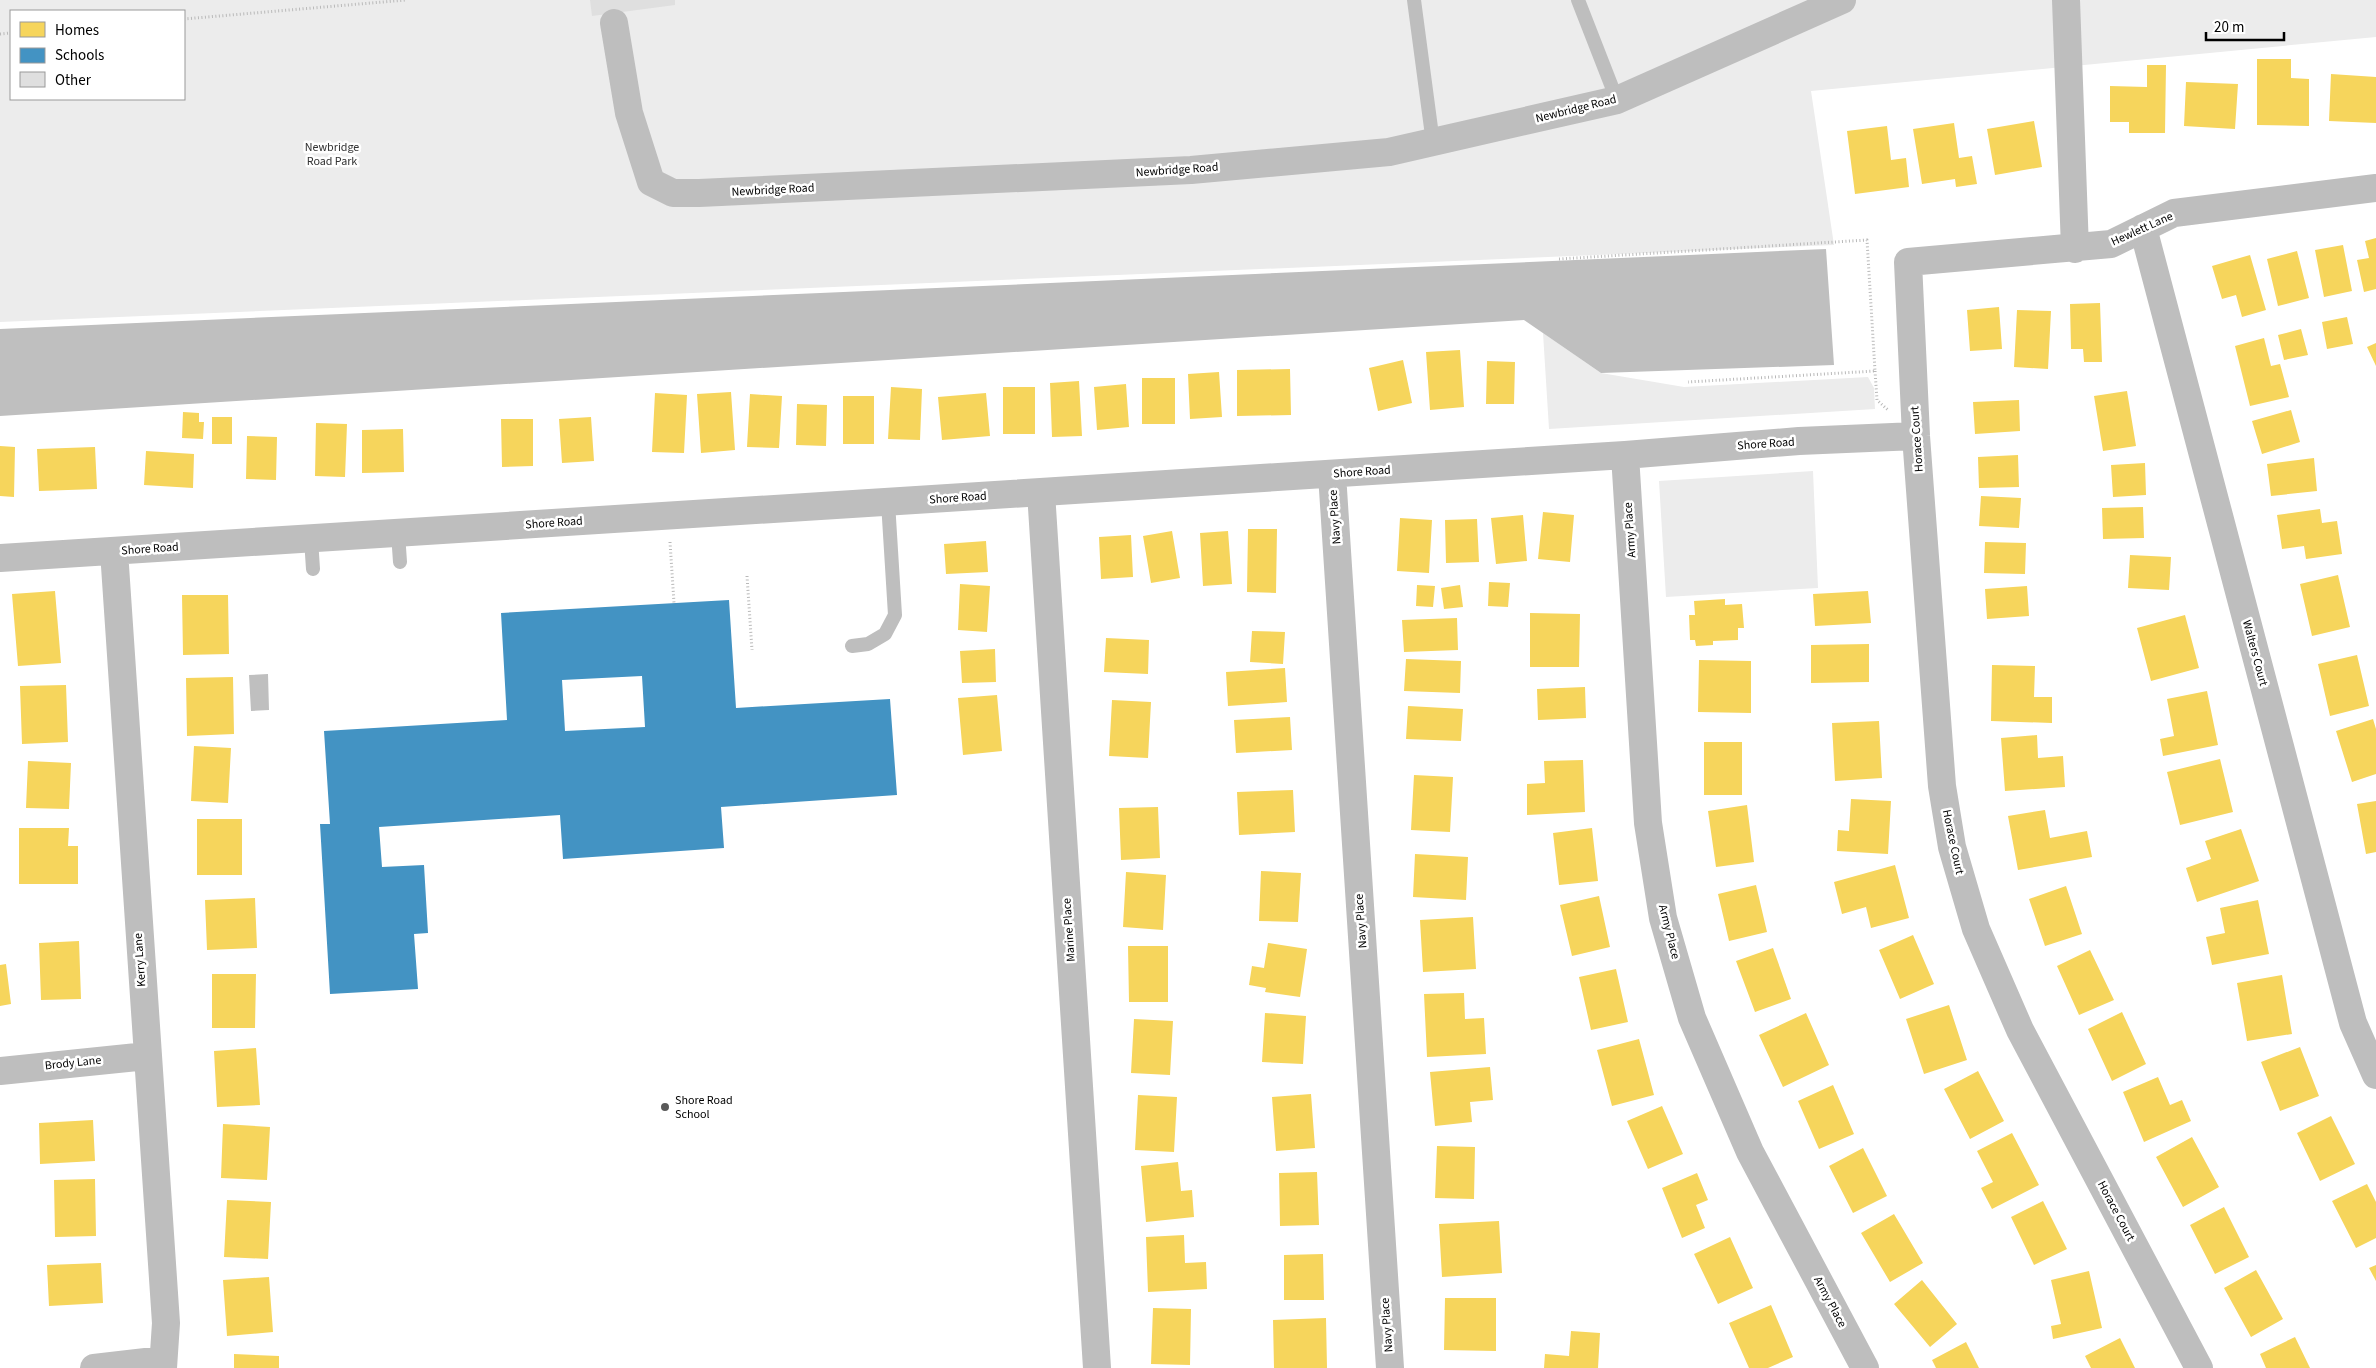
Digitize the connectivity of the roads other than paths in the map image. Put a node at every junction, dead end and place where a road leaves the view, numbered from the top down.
1 (1414, 0) edge
2 (1578, 0) edge
3 (1842, 0) edge
4 (2066, 0) edge
5 (614, 23) dead end
6 (1617, 100) junction
7 (1433, 143) junction
8 (2376, 188) edge
9 (2143, 228) junction
10 (2075, 249) junction
11 (1908, 262) joint
12 (1916, 436) junction
13 (1625, 455) junction
14 (1332, 474) junction
15 (1041, 492) junction
16 (888, 502) junction
17 (398, 533) junction
18 (311, 539) junction
19 (114, 551) junction
20 (0, 558) edge
21 (400, 562) dead end
22 (313, 569) dead end
23 (852, 646) dead end
24 (146, 1056) junction
25 (0, 1071) edge
26 (2376, 1075) edge
27 (163, 1364) edge
28 (94, 1368) edge
29 (1097, 1368) edge
30 (1390, 1368) edge
31 (1865, 1368) edge
32 (2199, 1368) edge

1 - 7 lane
2 - 6 lane
3 - 6 street, Newbridge Road
4 - 10 street
5 - 7 street, Newbridge Road
6 - 7 street, Newbridge Road
8 - 9 street, Hewlett Lane
9 - 10 street, Hewlett Lane
9 - 26 street, Walters Court
10 - 11 street, Hewlett Lane
11 - 12 street, Horace Court
12 - 13 street, Shore Road
12 - 32 street, Horace Court
13 - 14 street, Shore Road
13 - 31 street, Army Place
14 - 15 street, Shore Road
14 - 30 street, Navy Place
15 - 16 street, Shore Road
15 - 29 street, Marine Place
16 - 17 street, Shore Road
16 - 23 lane
17 - 18 street, Shore Road
17 - 21 lane
18 - 19 street, Shore Road
18 - 22 lane
19 - 20 street, Shore Road
19 - 24 street, Kerry Lane
24 - 25 street, Brody Lane
24 - 27 street, Kerry Lane
27 - 28 street

